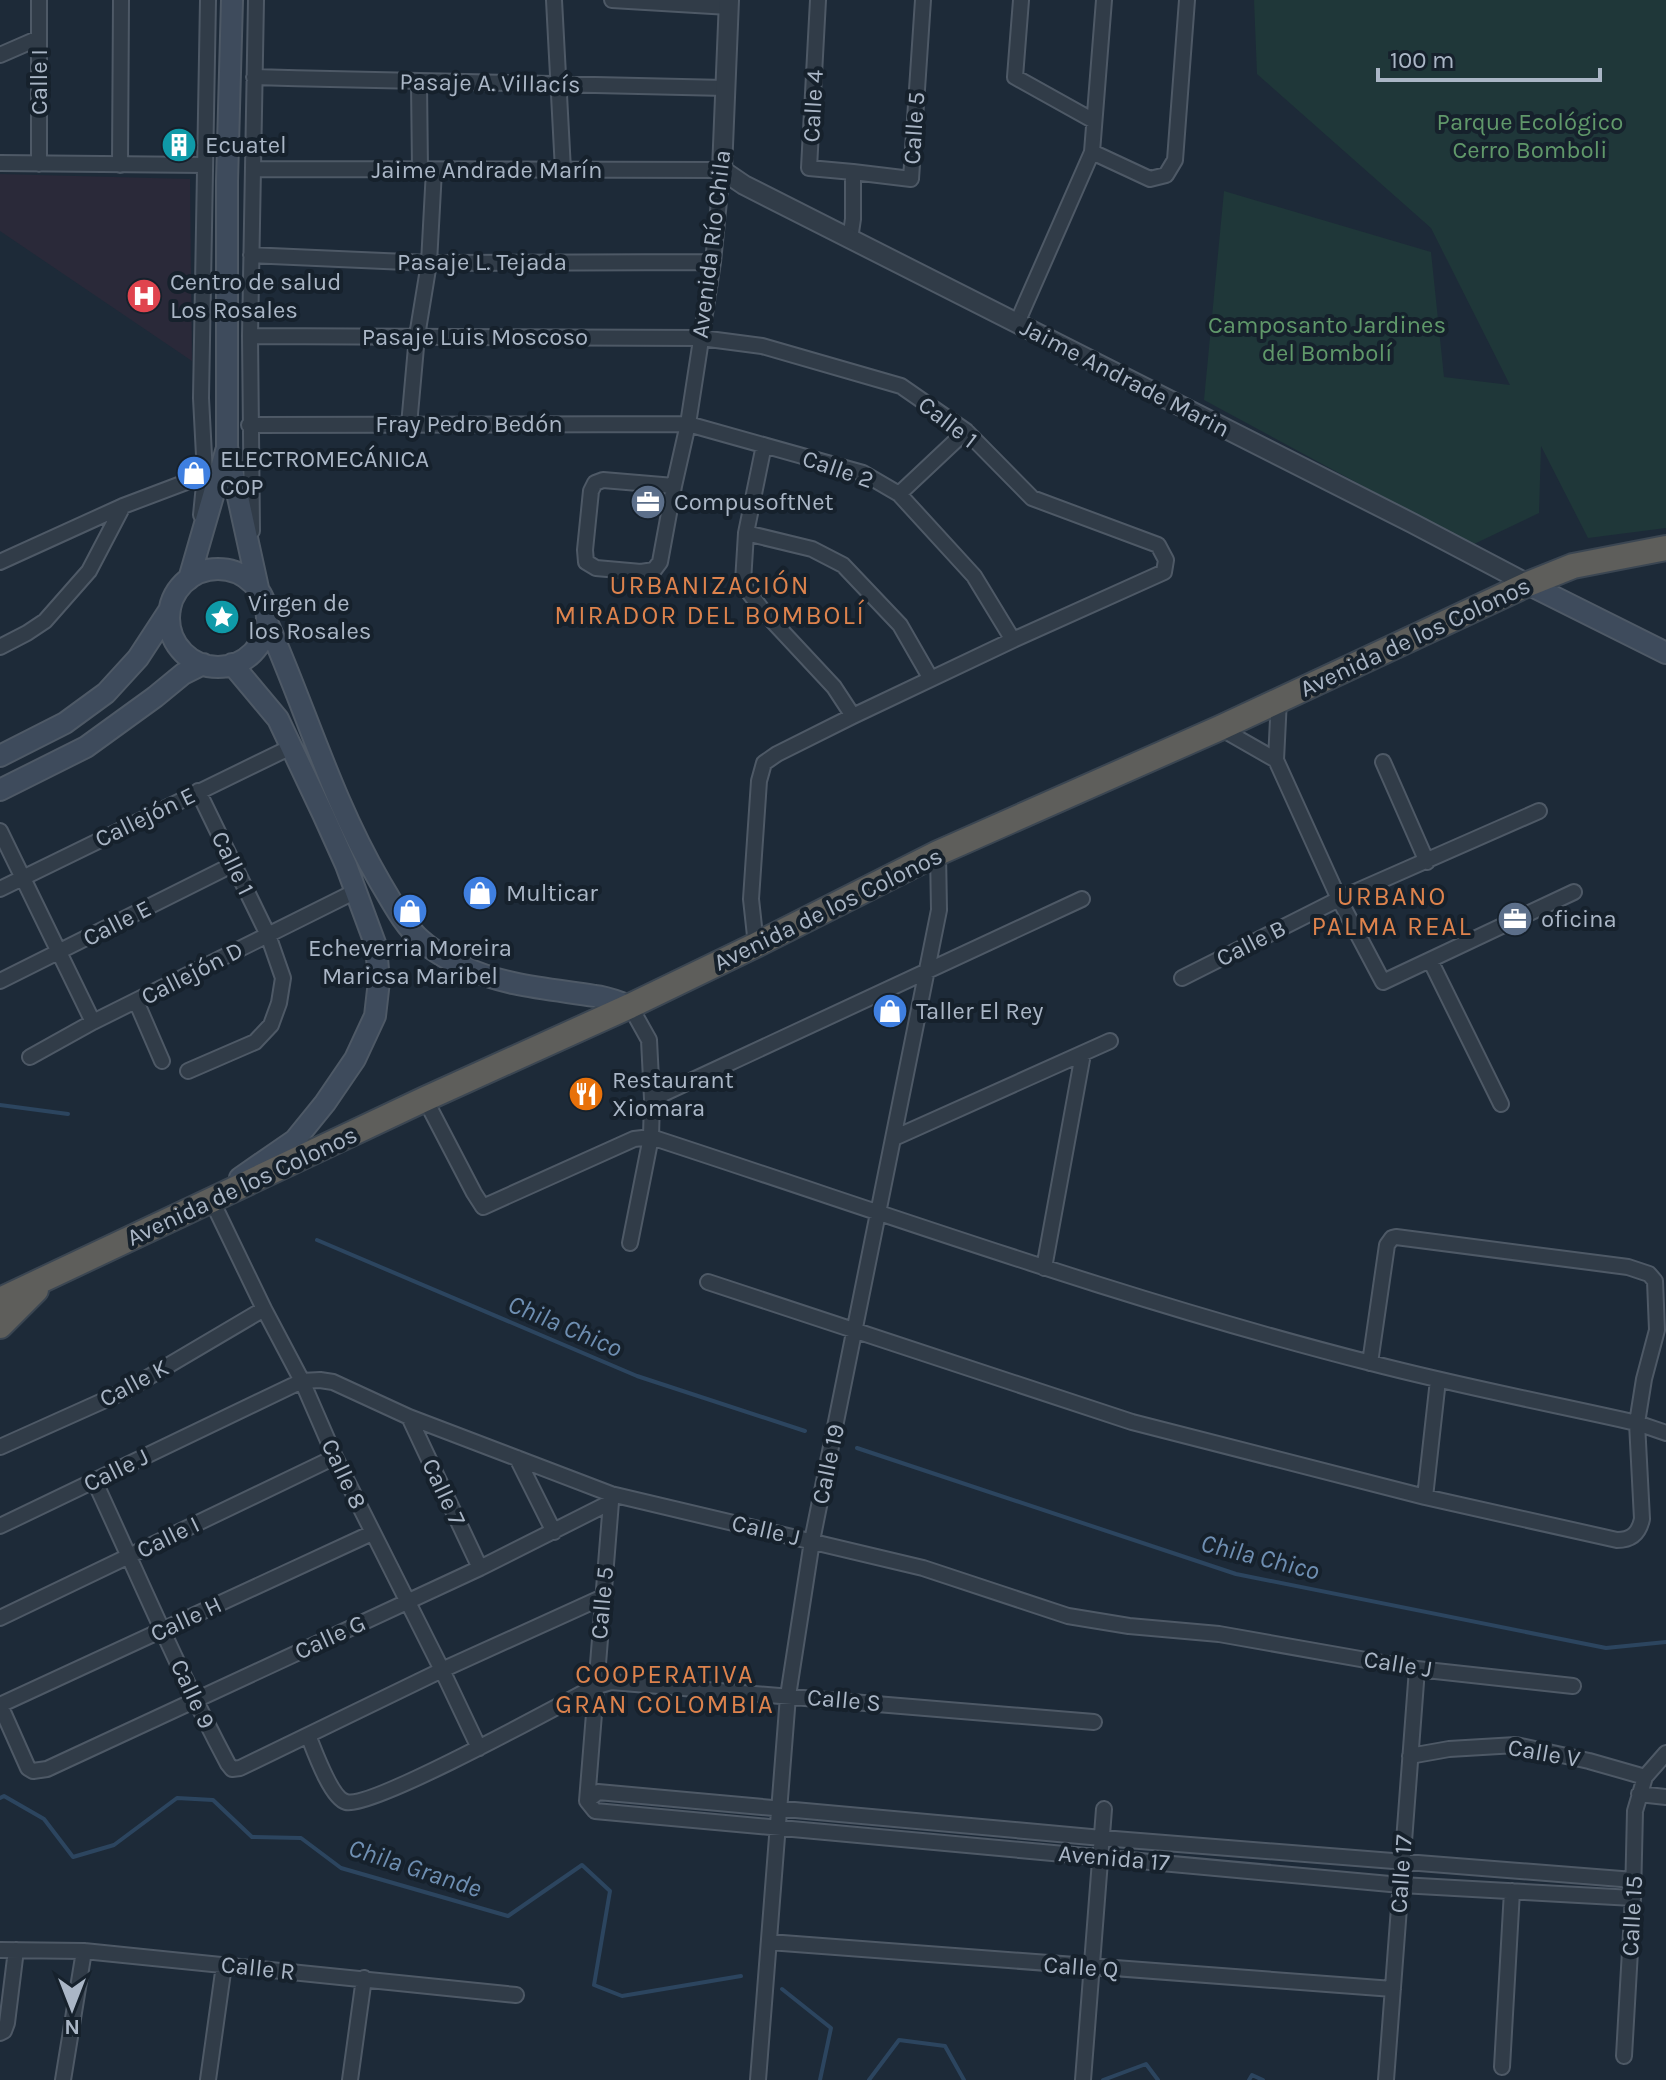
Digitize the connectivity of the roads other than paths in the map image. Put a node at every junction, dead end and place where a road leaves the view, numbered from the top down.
1 (39, 0) edge
2 (121, 0) edge
3 (208, 0) edge
4 (232, 0) edge
5 (256, 0) edge
6 (554, 0) edge
7 (612, 0) edge
8 (818, 0) edge
9 (923, 0) edge
10 (1021, 0) edge
11 (1104, 0) edge
12 (1187, 0) edge
13 (729, 4) edge
14 (39, 38) junction
15 (0, 55) edge
16 (254, 77) junction
17 (419, 83) junction
18 (560, 83) junction
19 (726, 88) junction
20 (1094, 121) junction
21 (1092, 152) junction
22 (0, 163) edge
23 (39, 164) junction
24 (120, 165) junction
25 (204, 165) junction
26 (253, 169) junction
27 (427, 170) junction
28 (563, 170) junction
29 (722, 170) junction
30 (853, 172) junction
31 (850, 239) junction
32 (251, 255) junction
33 (713, 262) junction
34 (429, 263) junction
35 (1017, 323) junction
36 (250, 336) junction
37 (417, 336) junction
38 (701, 338) junction
39 (688, 424) junction
40 (249, 425) junction
41 (409, 425) junction
42 (966, 431) junction
43 (764, 445) junction
44 (227, 447) junction
45 (205, 475) junction
46 (674, 486) junction
47 (899, 494) junction
48 (123, 506) junction
49 (746, 533) junction
50 (198, 542) junction
51 (1666, 548) edge
52 (252, 555) junction
53 (0, 562) edge
54 (189, 579) junction
55 (1528, 584) junction
56 (258, 588) junction
57 (170, 609) junction
58 (268, 624) junction
59 (1013, 640) junction
60 (0, 647) edge
61 (1666, 653) edge
62 (203, 664) junction
63 (232, 664) junction
64 (931, 679) junction
65 (1279, 699) junction
66 (853, 716) junction
67 (1220, 728) junction
68 (291, 747) junction
69 (0, 756) edge
70 (1276, 760) junction
71 (1383, 762) dead end
72 (0, 790) edge
73 (198, 791) junction
74 (1539, 811) dead end
75 (0, 831) edge
76 (938, 853) junction
77 (1427, 862) junction
78 (234, 864) junction
79 (23, 878) junction
80 (0, 889) edge
81 (356, 891) junction
82 (1574, 892) dead end
83 (1082, 899) dead end
84 (1339, 899) junction
85 (268, 935) junction
86 (756, 945) junction
87 (59, 951) junction
88 (1430, 960) junction
89 (927, 971) junction
90 (1182, 978) dead end
91 (0, 981) edge
92 (136, 1001) junction
93 (630, 1006) junction
94 (93, 1022) junction
95 (1110, 1041) dead end
96 (1083, 1054) junction
97 (30, 1057) dead end
98 (162, 1061) dead end
99 (188, 1071) dead end
100 (425, 1099) junction
101 (652, 1099) junction
102 (1501, 1104) dead end
103 (651, 1137) junction
104 (894, 1138) junction
105 (211, 1199) junction
106 (880, 1212) junction
107 (630, 1243) dead end
108 (1044, 1268) junction
109 (49, 1277) junction
110 (708, 1282) dead end
111 (0, 1300) edge
112 (264, 1309) junction
113 (0, 1326) edge
114 (856, 1329) junction
115 (1370, 1363) junction
116 (1438, 1380) junction
117 (302, 1381) junction
118 (409, 1417) junction
119 (1637, 1423) junction
120 (1666, 1433) edge
121 (0, 1447) edge
122 (335, 1457) junction
123 (517, 1458) junction
124 (94, 1480) junction
125 (1425, 1497) junction
126 (611, 1498) junction
127 (0, 1526) edge
128 (554, 1532) junction
129 (372, 1533) junction
130 (812, 1541) junction
131 (129, 1555) junction
132 (480, 1568) junction
133 (603, 1597) junction
134 (407, 1601) junction
135 (0, 1618) edge
136 (164, 1629) junction
137 (1417, 1669) junction
138 (442, 1670) junction
139 (1573, 1686) dead end
140 (594, 1687) junction
141 (788, 1696) junction
142 (194, 1701) junction
143 (0, 1705) edge
144 (1094, 1722) dead end
145 (308, 1735) junction
146 (479, 1748) junction
147 (1666, 1753) edge
148 (1410, 1756) junction
149 (1645, 1777) junction
150 (1639, 1794) junction
151 (1666, 1797) edge
152 (593, 1801) junction
153 (778, 1809) junction
154 (1104, 1809) dead end
155 (777, 1827) junction
156 (1102, 1838) junction
157 (1101, 1857) junction
158 (1402, 1861) junction
159 (1634, 1880) junction
160 (1401, 1885) junction
161 (1512, 1891) junction
162 (1633, 1898) junction
163 (769, 1942) junction
164 (8, 1950) edge
165 (84, 1951) junction
166 (224, 1965) junction
167 (1092, 1968) junction
168 (364, 1978) junction
169 (1393, 1989) junction
170 (516, 1995) dead end
171 (0, 2033) edge
172 (1624, 2056) dead end
173 (1502, 2067) dead end
174 (63, 2080) edge
175 (208, 2080) edge
176 (350, 2080) edge
177 (758, 2080) edge
178 (1083, 2080) edge
179 (1386, 2080) edge

1 - 14 street, Calle I
2 - 24 street
3 - 25 street
4 - 44 main road
5 - 16 street
6 - 18 street
7 - 13 street
8 - 30 street, Calle 4
9 - 30 street, Calle 5
10 - 20 street
11 - 20 street
12 - 21 street
13 - 19 street, Avenida Río Chila
14 - 15 street
14 - 23 street, Calle I
16 - 17 street, Pasaje A. Villacís
16 - 26 street
17 - 18 street, Pasaje A. Villacís
17 - 27 street
18 - 19 street, Pasaje A. Villacís
18 - 28 street
19 - 29 street, Avenida Río Chila
20 - 21 street
21 - 35 street
22 - 23 street
23 - 24 street
24 - 25 street
25 - 45 street
26 - 27 street, Jaime Andrade Marín
26 - 32 street
27 - 28 street, Jaime Andrade Marín
27 - 34 street
28 - 29 street, Jaime Andrade Marín
29 - 31 street, Jaime Andrade Marin
29 - 33 street, Avenida Río Chila
30 - 31 street
31 - 35 street, Jaime Andrade Marin
32 - 34 street, Pasaje L. Tejada
32 - 36 street
33 - 34 street, Pasaje L. Tejada
33 - 38 street, Avenida Río Chila
34 - 37 street
35 - 55 street, Jaime Andrade Marin
36 - 37 street, Pasaje Luis Moscoso
36 - 40 street
37 - 38 street, Pasaje Luis Moscoso
37 - 41 street
38 - 39 street, Avenida Río Chila
38 - 42 street, Calle 1
39 - 41 street, Fray Pedro Bedón
39 - 43 street, Calle 2
39 - 46 street, Avenida Río Chila
40 - 41 street, Fray Pedro Bedón
40 - 52 street
42 - 47 street
42 - 59 street, Calle 1
43 - 47 street, Calle 2
43 - 49 street
44 - 50 main road
44 - 52 main road
45 - 48 street
45 - 50 street
46 - 46 street, Avenida Río Chila
47 - 59 street, Calle 2
48 - 53 street
48 - 60 street
49 - 64 street
49 - 66 street
50 - 54 main road
51 - 55 highway, Avenida de los Colonos
52 - 56 main road
54 - 56 main road
54 - 57 main road
55 - 61 main road
55 - 65 highway, Avenida de los Colonos
56 - 58 main road
57 - 62 main road
57 - 69 main road
58 - 63 main road
58 - 93 main road
59 - 64 street
62 - 63 main road
62 - 72 main road
63 - 68 main road
64 - 66 street
65 - 67 highway, Avenida de los Colonos
65 - 70 street
66 - 86 street
67 - 70 street
67 - 76 highway, Avenida de los Colonos
68 - 73 street, Callejón E
68 - 81 main road
70 - 84 street
71 - 77 street
73 - 78 street, Calle 1
73 - 79 street, Callejón E
74 - 77 street, Calle B
75 - 79 street
76 - 86 highway, Avenida de los Colonos
76 - 89 street, Calle 19
77 - 84 street, Calle B
78 - 85 street, Calle 1
78 - 87 street, Calle E
79 - 80 street, Callejón E
79 - 87 street
81 - 85 street, Callejón D
81 - 105 main road
82 - 88 street
83 - 89 street
84 - 88 street
84 - 90 street, Calle B
85 - 92 street, Callejón D
85 - 99 street, Calle 1
86 - 93 highway, Avenida de los Colonos
87 - 91 street, Calle E
87 - 94 street
88 - 102 street
89 - 101 street
89 - 104 street, Calle 19
92 - 94 street, Callejón D
92 - 98 street
93 - 100 highway, Avenida de los Colonos
93 - 101 street
94 - 97 street, Callejón D
95 - 96 street
96 - 104 street
96 - 108 street
100 - 103 street
100 - 105 highway, Avenida de los Colonos
101 - 103 street
103 - 106 street
103 - 107 street
104 - 106 street, Calle 19
105 - 109 highway, Avenida de los Colonos
105 - 112 street, Calle 8
106 - 108 street
106 - 114 street, Calle 19
108 - 115 street
109 - 111 highway, Avenida de los Colonos
109 - 113 highway
110 - 114 street
112 - 117 street, Calle 8
112 - 121 street, Calle K
114 - 125 street
114 - 130 street, Calle 19
115 - 116 street
115 - 119 street
116 - 119 street
116 - 125 street
117 - 118 street, Calle J
117 - 122 street, Calle 8
117 - 124 street, Calle J
118 - 123 street, Calle J
118 - 132 street, Calle 7
119 - 120 street
119 - 125 street
122 - 129 street, Calle 8
122 - 131 street, Calle I
123 - 126 street, Calle J
123 - 128 street
124 - 127 street, Calle J
124 - 131 street, Calle 9
126 - 128 street, Calle G
126 - 130 street, Calle J
126 - 133 street, Calle 5
128 - 132 street, Calle G
129 - 134 street, Calle 8
129 - 136 street, Calle H
130 - 137 street, Calle J
130 - 141 street, Calle 19
131 - 135 street, Calle I
131 - 136 street, Calle 9
132 - 134 street, Calle G
133 - 138 street
133 - 140 street, Calle 5
134 - 138 street, Calle 8
134 - 142 street, Calle G
136 - 142 street, Calle 9
136 - 143 street, Calle H
137 - 139 street, Calle J
137 - 148 street, Calle 17
138 - 145 street
138 - 146 street, Calle 8
140 - 141 street, Calle S
140 - 146 street
140 - 152 street, Calle 5
141 - 144 street, Calle S
141 - 153 street, Calle 19
142 - 143 street, Calle G
142 - 145 street, Calle 9
145 - 146 street
147 - 149 street
148 - 149 street, Calle V
148 - 158 street, Calle 17
149 - 150 street, Calle 15
150 - 151 street
150 - 159 street, Calle 15
152 - 153 street, Avenida 17
152 - 155 street, Avenida 17
153 - 155 street, Calle 19
153 - 156 street, Avenida 17
154 - 156 street
155 - 157 street, Avenida 17
155 - 163 street, Calle 19
156 - 157 street
156 - 158 street, Avenida 17
157 - 160 street, Avenida 17
157 - 167 street
158 - 159 street, Avenida 17
158 - 160 street, Calle 17
159 - 162 street, Calle 15
160 - 161 street, Avenida 17
160 - 169 street, Calle 17
161 - 162 street, Avenida 17
161 - 173 street
162 - 172 street, Calle 15
163 - 167 street, Calle Q
163 - 177 street, Calle 19
164 - 165 street, Calle R
164 - 171 street
165 - 166 street, Calle R
165 - 174 street
166 - 168 street, Calle R
166 - 175 street
167 - 169 street, Calle Q
167 - 178 street
168 - 170 street, Calle R
168 - 176 street
169 - 179 street, Calle 17

